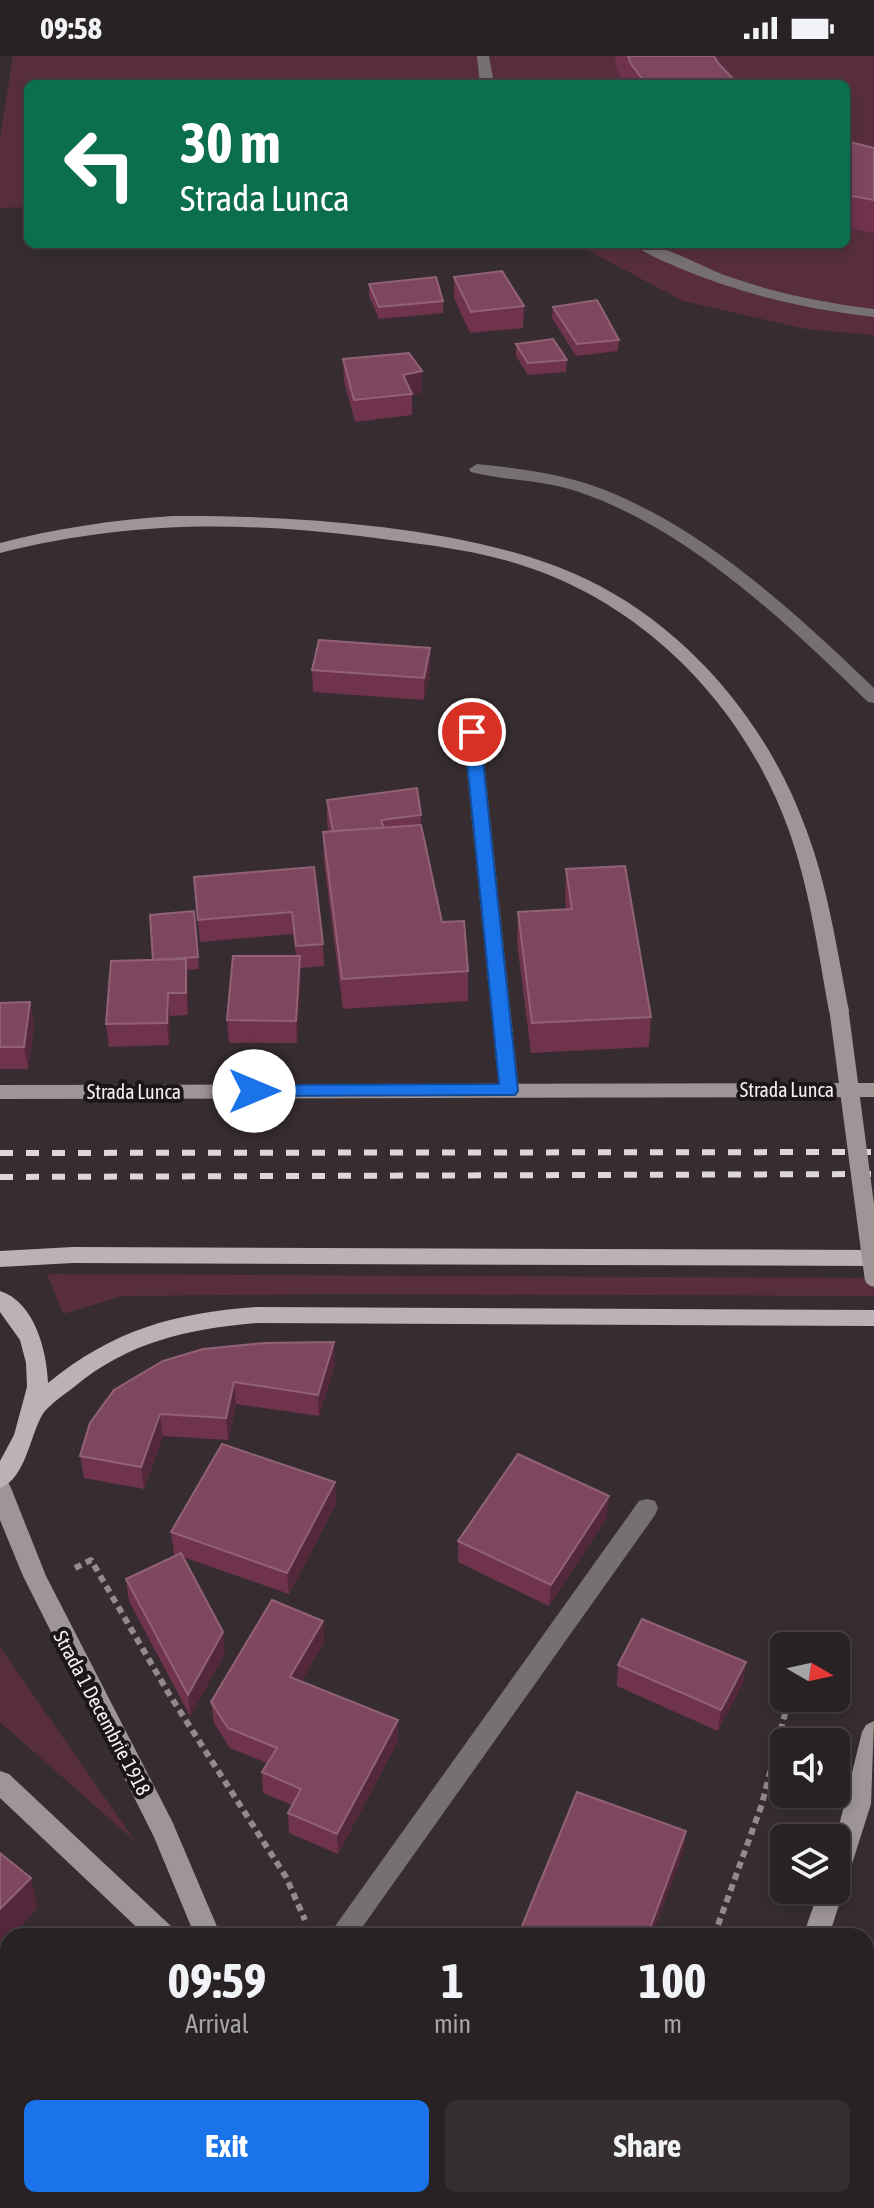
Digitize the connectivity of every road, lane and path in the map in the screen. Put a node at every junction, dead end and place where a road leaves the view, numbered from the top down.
1 (483, 56) edge
2 (486, 80) edge
3 (650, 248) edge
4 (874, 313) edge
5 (477, 469) dead end
6 (0, 548) edge
7 (874, 698) edge
8 (472, 732) dead end
9 (874, 1090) edge
10 (509, 1091) junction
11 (0, 1092) edge
12 (874, 1258) edge
13 (0, 1259) edge
14 (874, 1277) edge
15 (0, 1299) edge
16 (874, 1318) edge
17 (37, 1405) junction
18 (0, 1479) edge
19 (0, 1488) edge
20 (647, 1508) dead end
21 (91, 1560) dead end
22 (785, 1712) edge
23 (874, 1732) edge
24 (0, 1782) edge
25 (850, 1833) edge
26 (827, 1904) edge
27 (307, 1924) dead end
28 (155, 1928) edge
29 (205, 1928) edge
30 (347, 1928) edge
31 (717, 1928) edge
32 (819, 1928) edge

1 - 2 street
3 - 4 street
5 - 7 street
6 - 14 main road, bridge
8 - 10 street
9 - 10 main road, Strada Lunca
10 - 11 main road, Strada Lunca
12 - 13 main road
15 - 17 main road
16 - 17 main road
17 - 18 main road
19 - 29 main road, Strada 1 Decembrie 1918
20 - 30 street
21 - 27 path
22 - 31 path
23 - 25 main road
24 - 28 main road
26 - 32 main road

